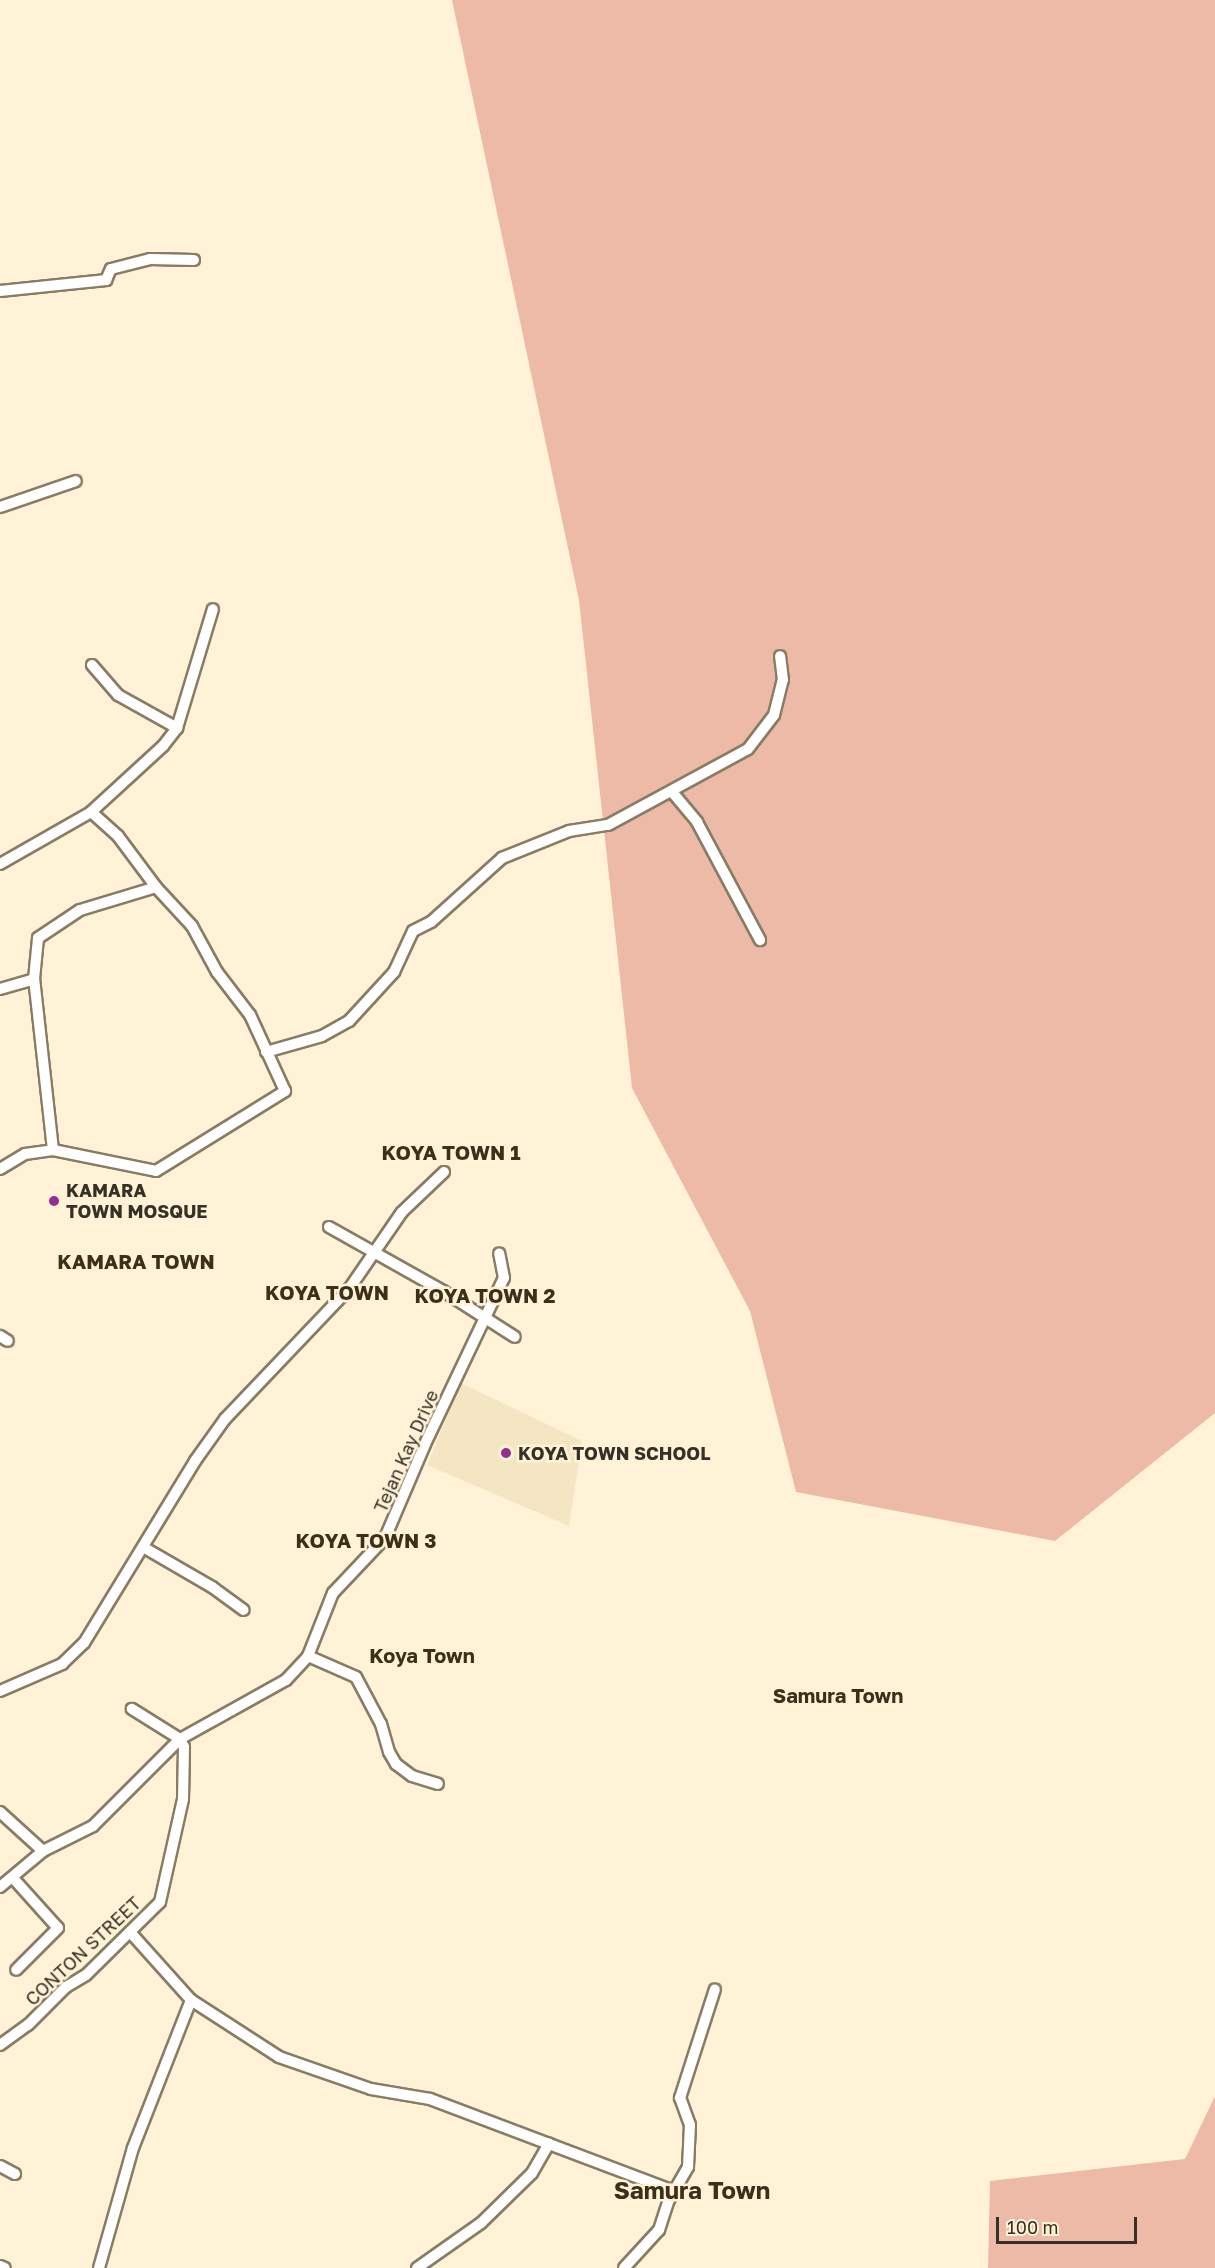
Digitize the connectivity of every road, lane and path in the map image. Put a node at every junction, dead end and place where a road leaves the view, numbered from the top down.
1 (194, 260) dead end
2 (0, 291) edge
3 (76, 481) dead end
4 (0, 507) edge
5 (213, 609) dead end
6 (780, 656) dead end
7 (92, 665) dead end
8 (177, 728) junction
9 (673, 793) junction
10 (91, 812) junction
11 (0, 864) edge
12 (156, 887) junction
13 (760, 940) dead end
14 (34, 979) junction
15 (0, 989) edge
16 (266, 1052) junction
17 (52, 1150) junction
18 (0, 1169) edge
19 (444, 1172) dead end
20 (329, 1227) dead end
21 (499, 1252) dead end
22 (375, 1254) junction
23 (486, 1320) junction
24 (515, 1337) dead end
25 (143, 1547) junction
26 (244, 1610) dead end
27 (308, 1656) junction
28 (0, 1691) edge
29 (132, 1709) dead end
30 (180, 1739) junction
31 (438, 1784) dead end
32 (0, 1812) edge
33 (43, 1851) junction
34 (13, 1878) junction
35 (0, 1887) edge
36 (130, 1932) junction
37 (16, 1970) dead end
38 (715, 1989) dead end
39 (191, 2000) junction
40 (0, 2046) edge
41 (549, 2144) junction
42 (0, 2166) edge
43 (15, 2174) dead end
44 (674, 2191) junction
45 (0, 2266) edge
46 (5, 2268) edge
47 (99, 2268) edge
48 (417, 2268) edge
49 (624, 2268) edge

1 - 2 street
3 - 4 street
5 - 8 street
6 - 9 street
7 - 8 street
8 - 10 street
9 - 13 street
9 - 16 street
10 - 11 street
10 - 12 street
12 - 14 street
12 - 16 street
14 - 15 street
14 - 17 street
16 - 17 street
17 - 18 street
19 - 22 street
20 - 22 street
21 - 23 street, Tejan Kay Drive
22 - 23 street
22 - 25 street
23 - 24 street
23 - 27 street, Tejan Kay Drive
25 - 26 street
25 - 28 street
27 - 30 street, Tejan Kay Drive
27 - 31 street
29 - 30 street
30 - 33 street, Tejan Kay Drive
30 - 36 street, CONTON STREET
32 - 33 street
33 - 34 street, Tejan Kay Drive
34 - 35 street, Tejan Kay Drive
34 - 37 street
36 - 39 street
36 - 40 street, CONTON STREET
38 - 44 street
39 - 41 street
39 - 47 street
41 - 44 street
41 - 48 street
42 - 43 street
44 - 49 street
45 - 46 street

